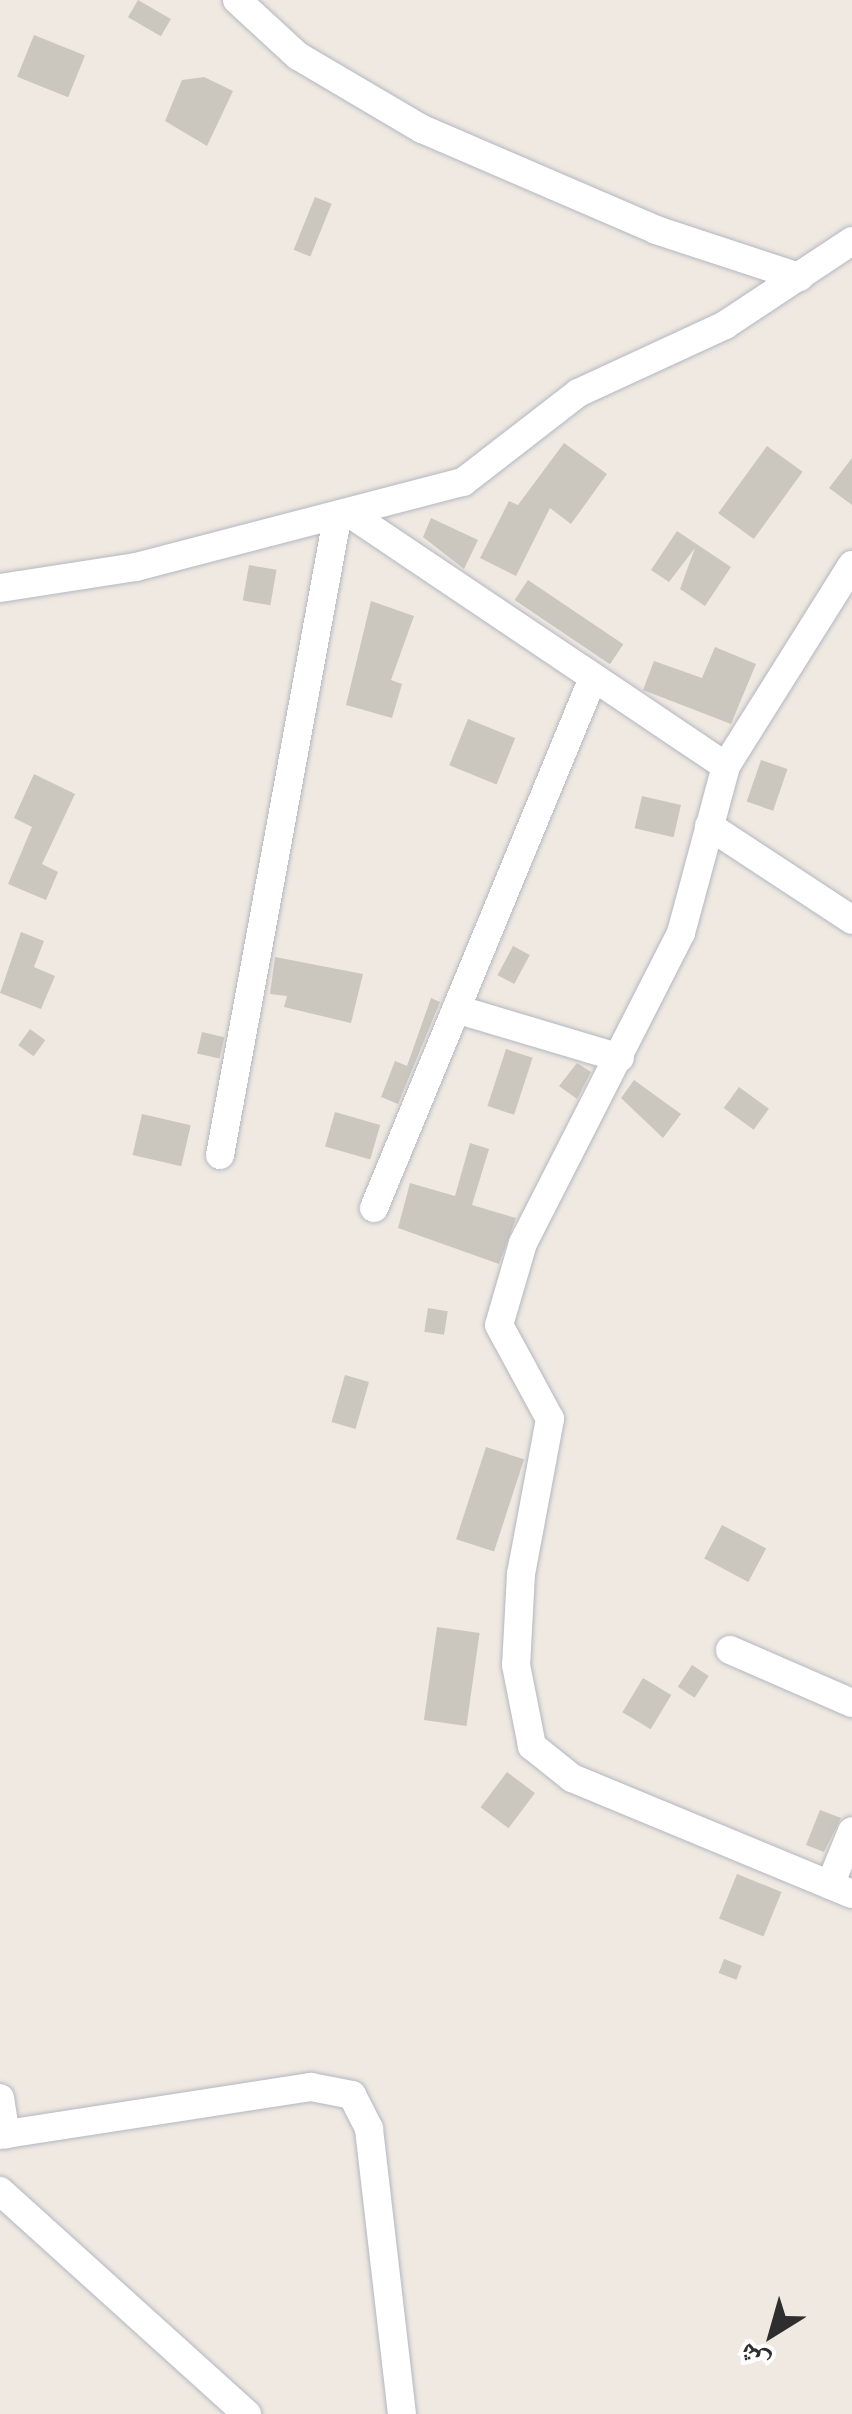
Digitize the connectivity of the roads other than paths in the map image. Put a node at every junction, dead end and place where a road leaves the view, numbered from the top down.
1 (236, 0) edge
2 (852, 241) edge
3 (799, 277) junction
4 (344, 517) junction
5 (852, 565) edge
6 (0, 588) edge
7 (593, 678) junction
8 (726, 766) junction
9 (710, 826) junction
10 (852, 920) edge
11 (456, 1010) junction
12 (620, 1058) junction
13 (220, 1155) dead end
14 (374, 1208) dead end
15 (730, 1650) dead end
16 (852, 1703) edge
17 (852, 1831) edge
18 (841, 1890) edge
19 (0, 2098) edge
20 (3, 2135) edge
21 (0, 2191) edge
22 (247, 2414) edge
23 (402, 2414) edge

1 - 3 street
2 - 3 street
3 - 4 street
4 - 6 street
4 - 7 street
4 - 13 street
5 - 8 street
7 - 8 street
7 - 11 street
8 - 9 street
9 - 10 street
9 - 12 street
11 - 12 street
11 - 14 street
12 - 18 street
15 - 16 street
17 - 18 street
19 - 20 street
20 - 23 street
21 - 22 street

